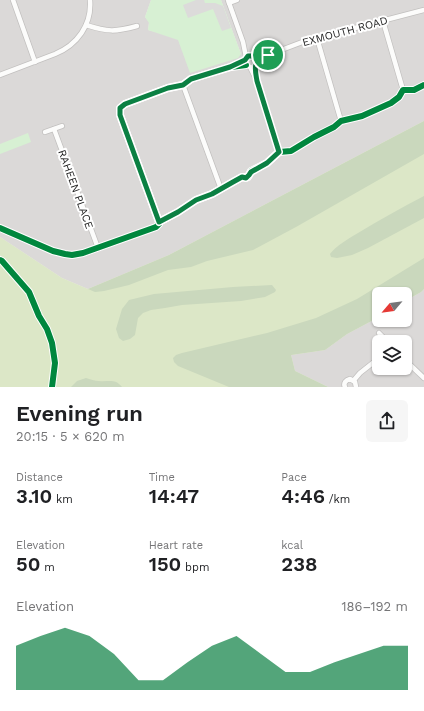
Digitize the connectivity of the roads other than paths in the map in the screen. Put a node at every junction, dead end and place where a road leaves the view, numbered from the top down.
1 (13, 0) edge
2 (90, 0) edge
3 (237, 0) edge
4 (229, 2) edge
5 (424, 10) edge
6 (383, 21) junction
7 (86, 25) junction
8 (137, 26) dead end
9 (317, 38) junction
10 (243, 42) junction
11 (268, 55) junction
12 (253, 56) junction
13 (35, 62) junction
14 (250, 63) junction
15 (0, 75) edge
16 (183, 85) junction
17 (423, 85) edge
18 (403, 90) junction
19 (374, 110) dead end
20 (362, 116) dead end
21 (341, 121) junction
22 (62, 126) dead end
23 (54, 129) junction
24 (45, 132) dead end
25 (314, 137) dead end
26 (307, 141) dead end
27 (279, 152) junction
28 (259, 167) dead end
29 (242, 177) dead end
30 (221, 189) junction
31 (159, 222) junction
32 (0, 228) edge
33 (98, 248) junction
34 (372, 364) edge
35 (412, 367) edge
36 (424, 378) edge
37 (354, 380) junction
38 (344, 387) edge
39 (356, 387) edge

1 - 13 street
2 - 7 street
3 - 4 street
4 - 10 street
5 - 6 street, EXMOUTH ROAD
6 - 9 street, EXMOUTH ROAD
6 - 18 street
7 - 8 street
7 - 13 street
9 - 11 street, EXMOUTH ROAD
9 - 21 street
10 - 12 street
10 - 14 street
11 - 12 street, EXMOUTH ROAD
11 - 14 street, EXMOUTH ROAD
12 - 14 street, EXMOUTH ROAD
12 - 14 street
13 - 15 street
14 - 16 street, EXMOUTH ROAD
14 - 27 street
16 - 30 street
16 - 31 street, EXMOUTH ROAD
17 - 18 street
18 - 19 street
20 - 21 street
21 - 25 street
22 - 23 street
23 - 24 street
23 - 33 street, RAHEEN PLACE
26 - 27 street
27 - 28 street
29 - 30 street
30 - 31 street
31 - 33 street
32 - 33 street
34 - 37 street
35 - 36 street
37 - 38 street
37 - 39 street

